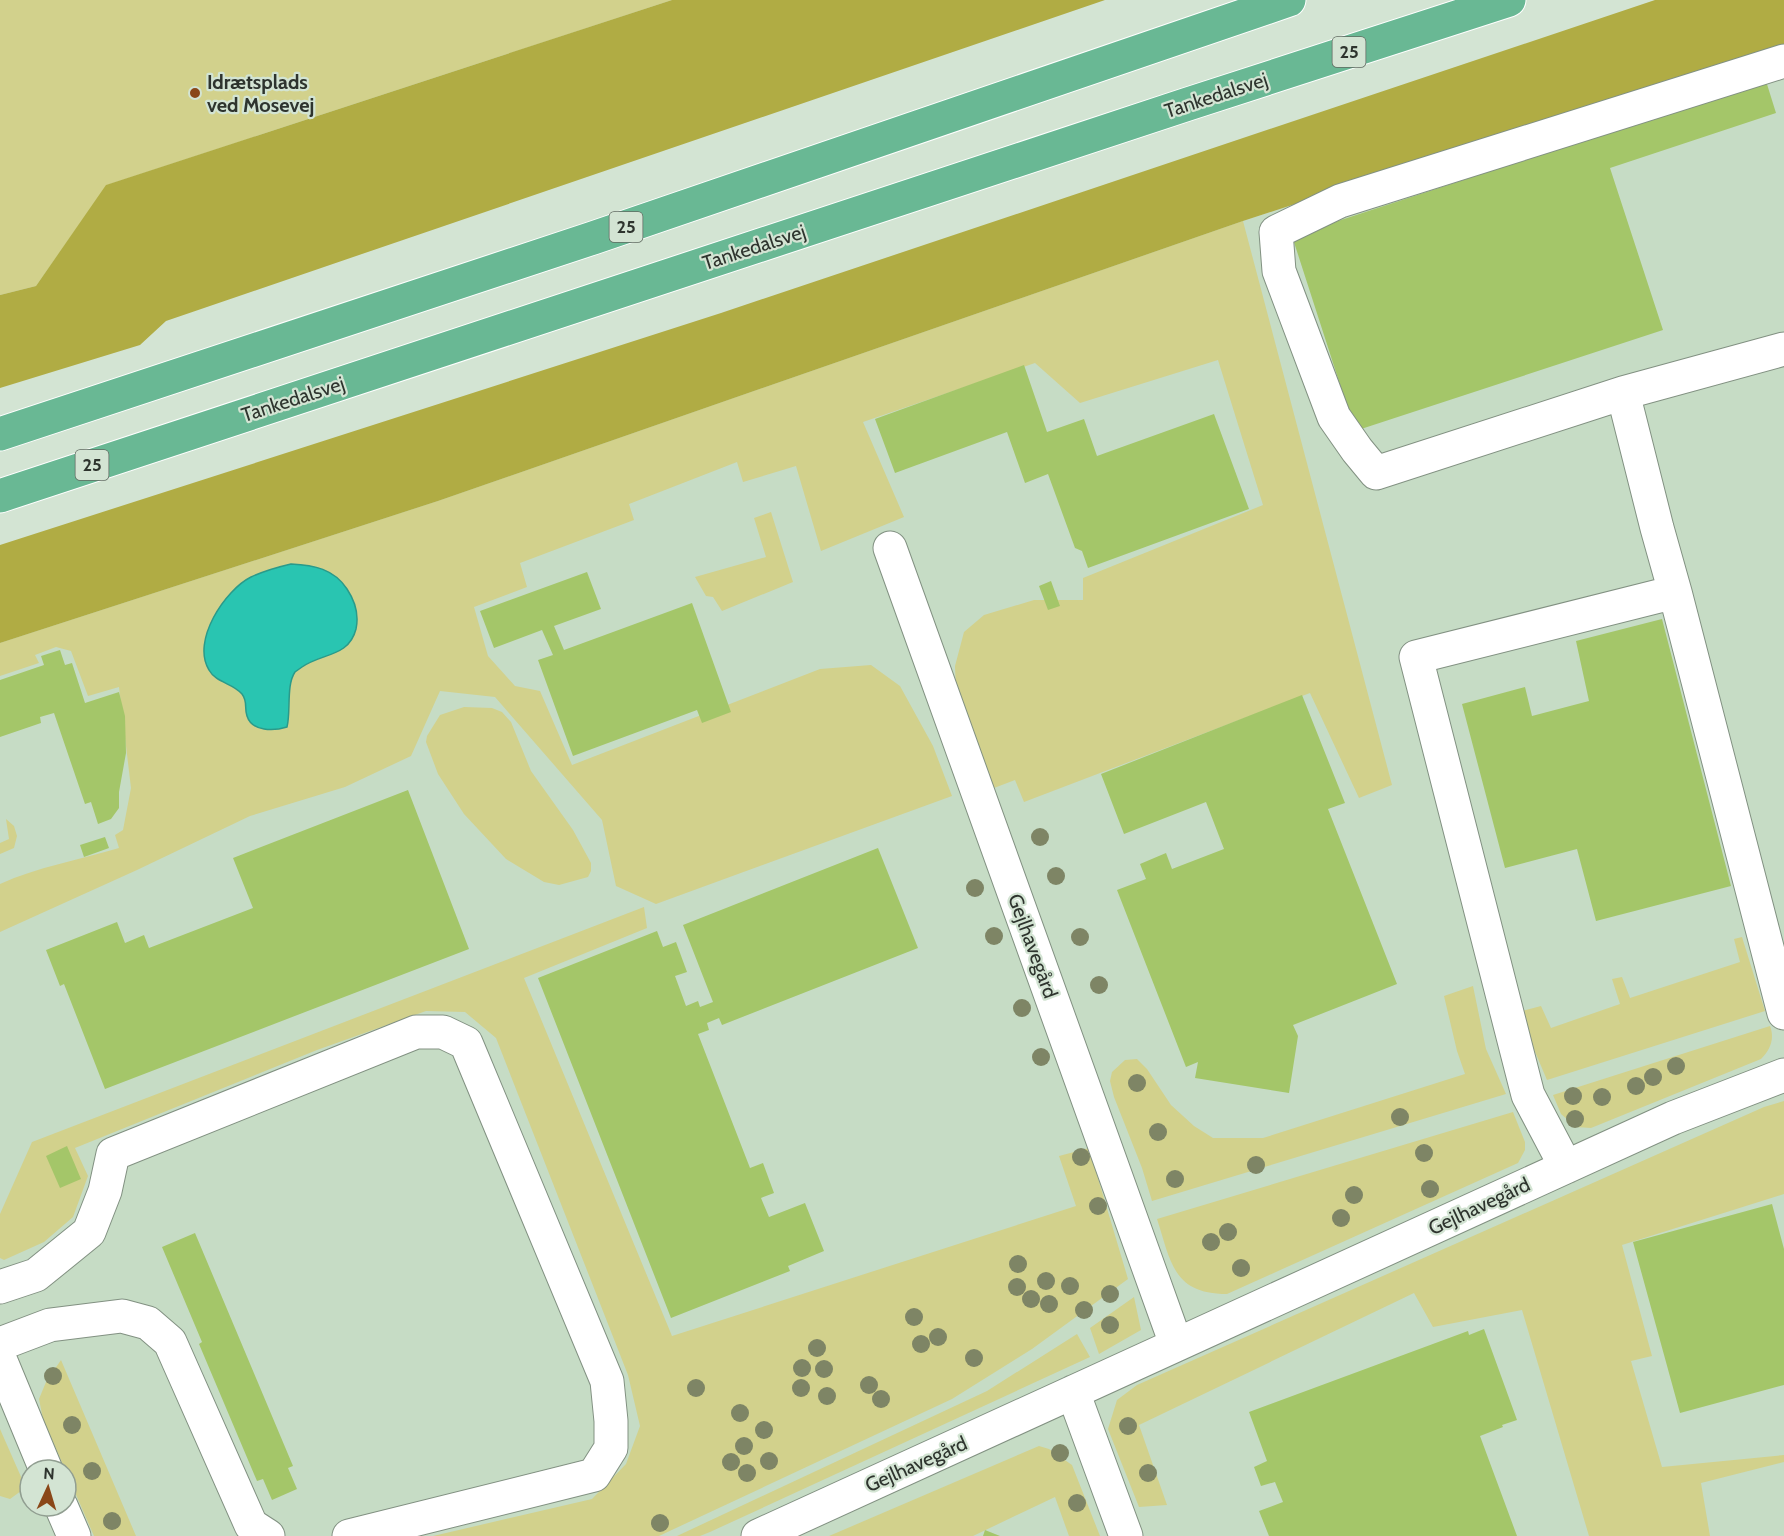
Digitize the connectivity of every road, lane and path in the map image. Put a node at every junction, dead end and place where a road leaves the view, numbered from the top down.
1 (1289, 0) edge
2 (1509, 0) edge
3 (1784, 62) edge
4 (1784, 349) edge
5 (1623, 393) junction
6 (0, 434) edge
7 (0, 496) edge
8 (890, 548) dead end
9 (1674, 592) junction
10 (1784, 1013) edge
11 (1784, 1075) edge
12 (1566, 1167) junction
13 (0, 1287) edge
14 (0, 1344) edge
15 (1176, 1344) junction
16 (0, 1359) edge
17 (1073, 1392) junction
18 (41, 1458) edge
19 (66, 1518) edge
20 (74, 1536) edge
21 (268, 1536) edge
22 (350, 1536) edge
23 (758, 1536) edge
24 (1126, 1536) edge

1 - 6 highway, 25
2 - 7 highway, Tankedalsvej / 25
3 - 5 street
4 - 5 street
5 - 9 street
8 - 15 street, Gejlhavegård
9 - 10 street
9 - 12 street
11 - 12 street, Gejlhavegård
12 - 15 street, Gejlhavegård
13 - 22 street
14 - 21 street
15 - 17 street, Gejlhavegård
16 - 18 street
17 - 23 street, Gejlhavegård
17 - 24 street
19 - 20 street

